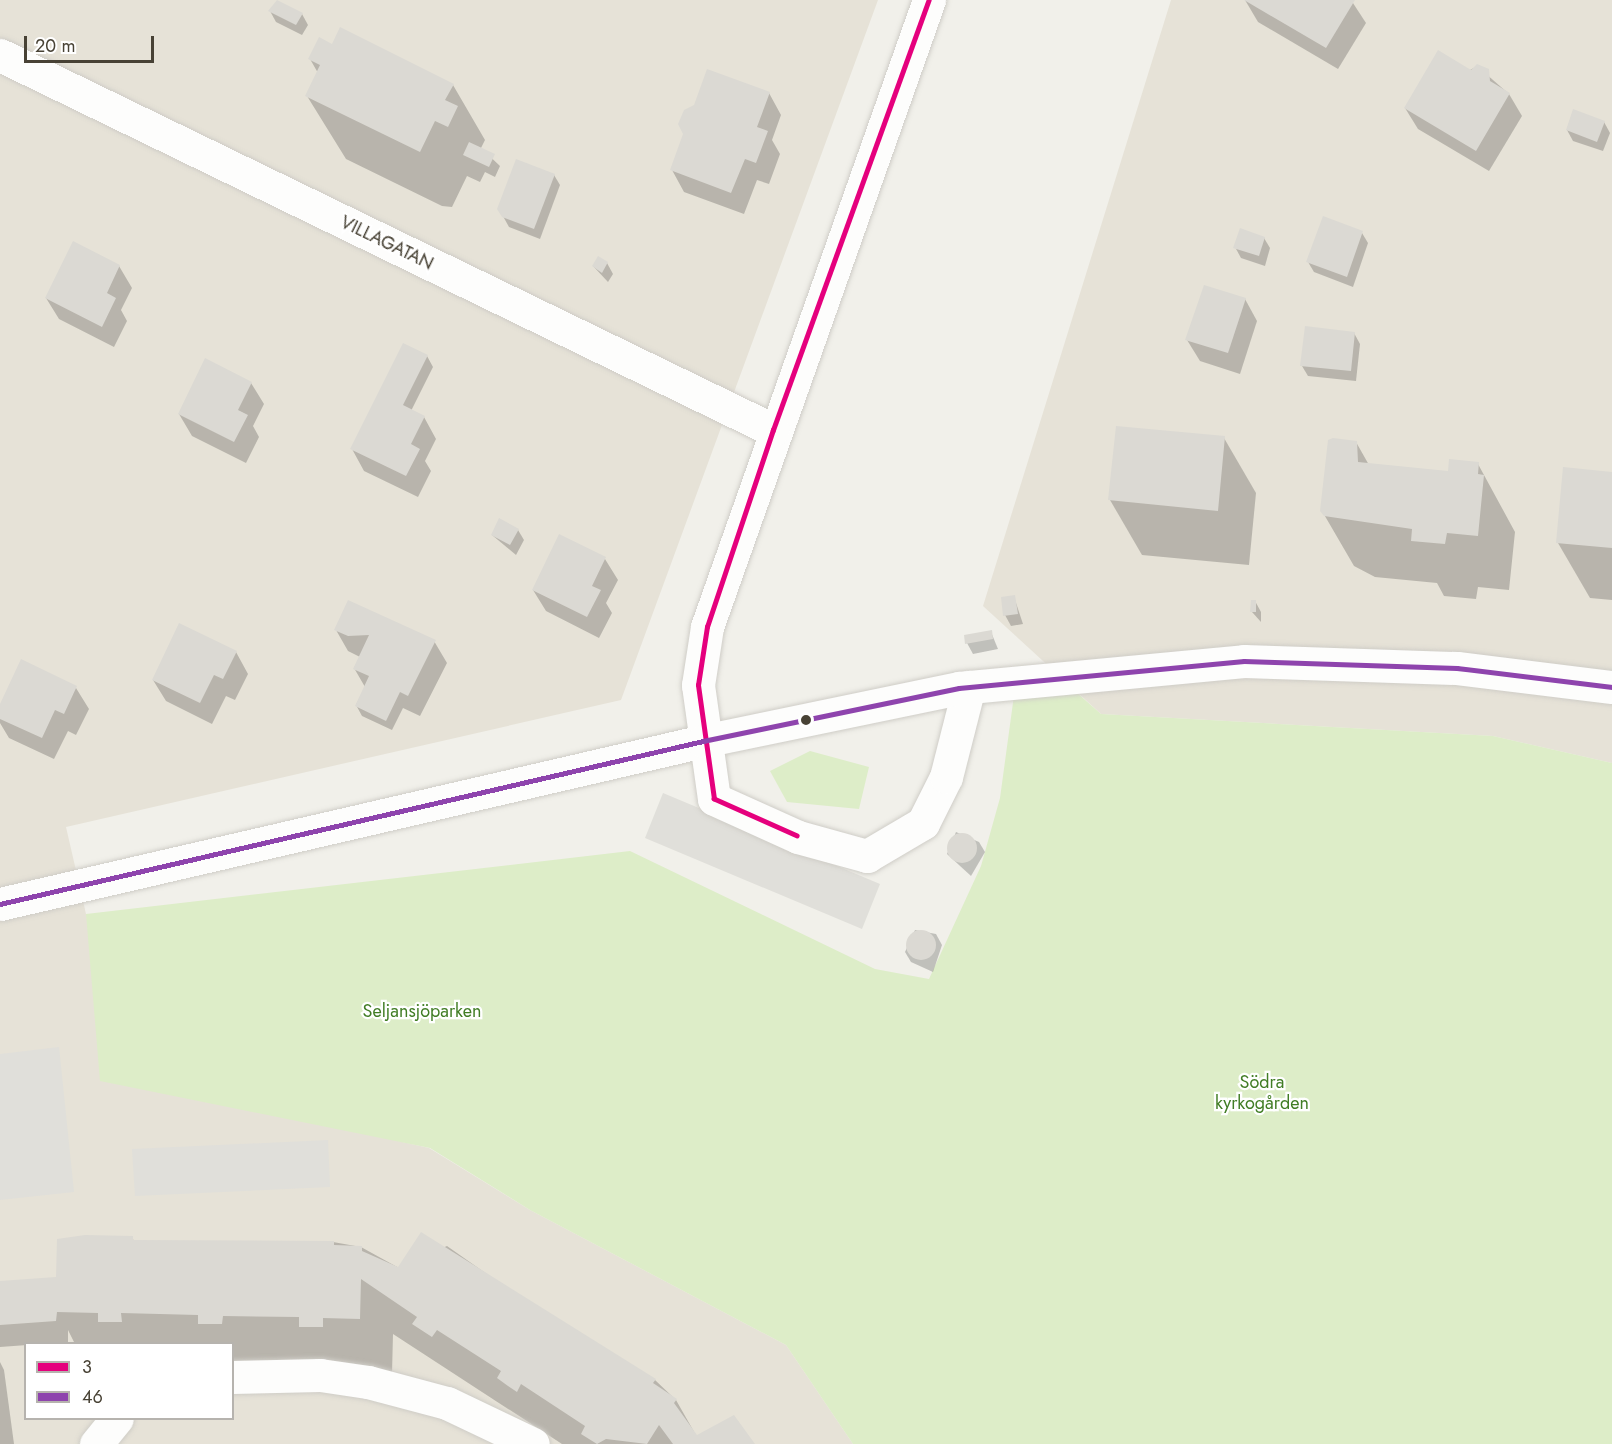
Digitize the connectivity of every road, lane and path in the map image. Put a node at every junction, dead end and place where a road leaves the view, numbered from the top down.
1 (929, 0) edge
2 (0, 55) edge
3 (773, 430) junction
4 (969, 687) junction
5 (1612, 687) edge
6 (703, 741) junction
7 (0, 904) edge
8 (234, 1377) edge
9 (116, 1420) edge
10 (96, 1444) edge
11 (533, 1444) edge

1 - 3 street
2 - 3 street, VILLAGATAN
3 - 6 street
4 - 5 street
4 - 6 street
4 - 6 street
6 - 7 street
8 - 11 street
9 - 10 street

